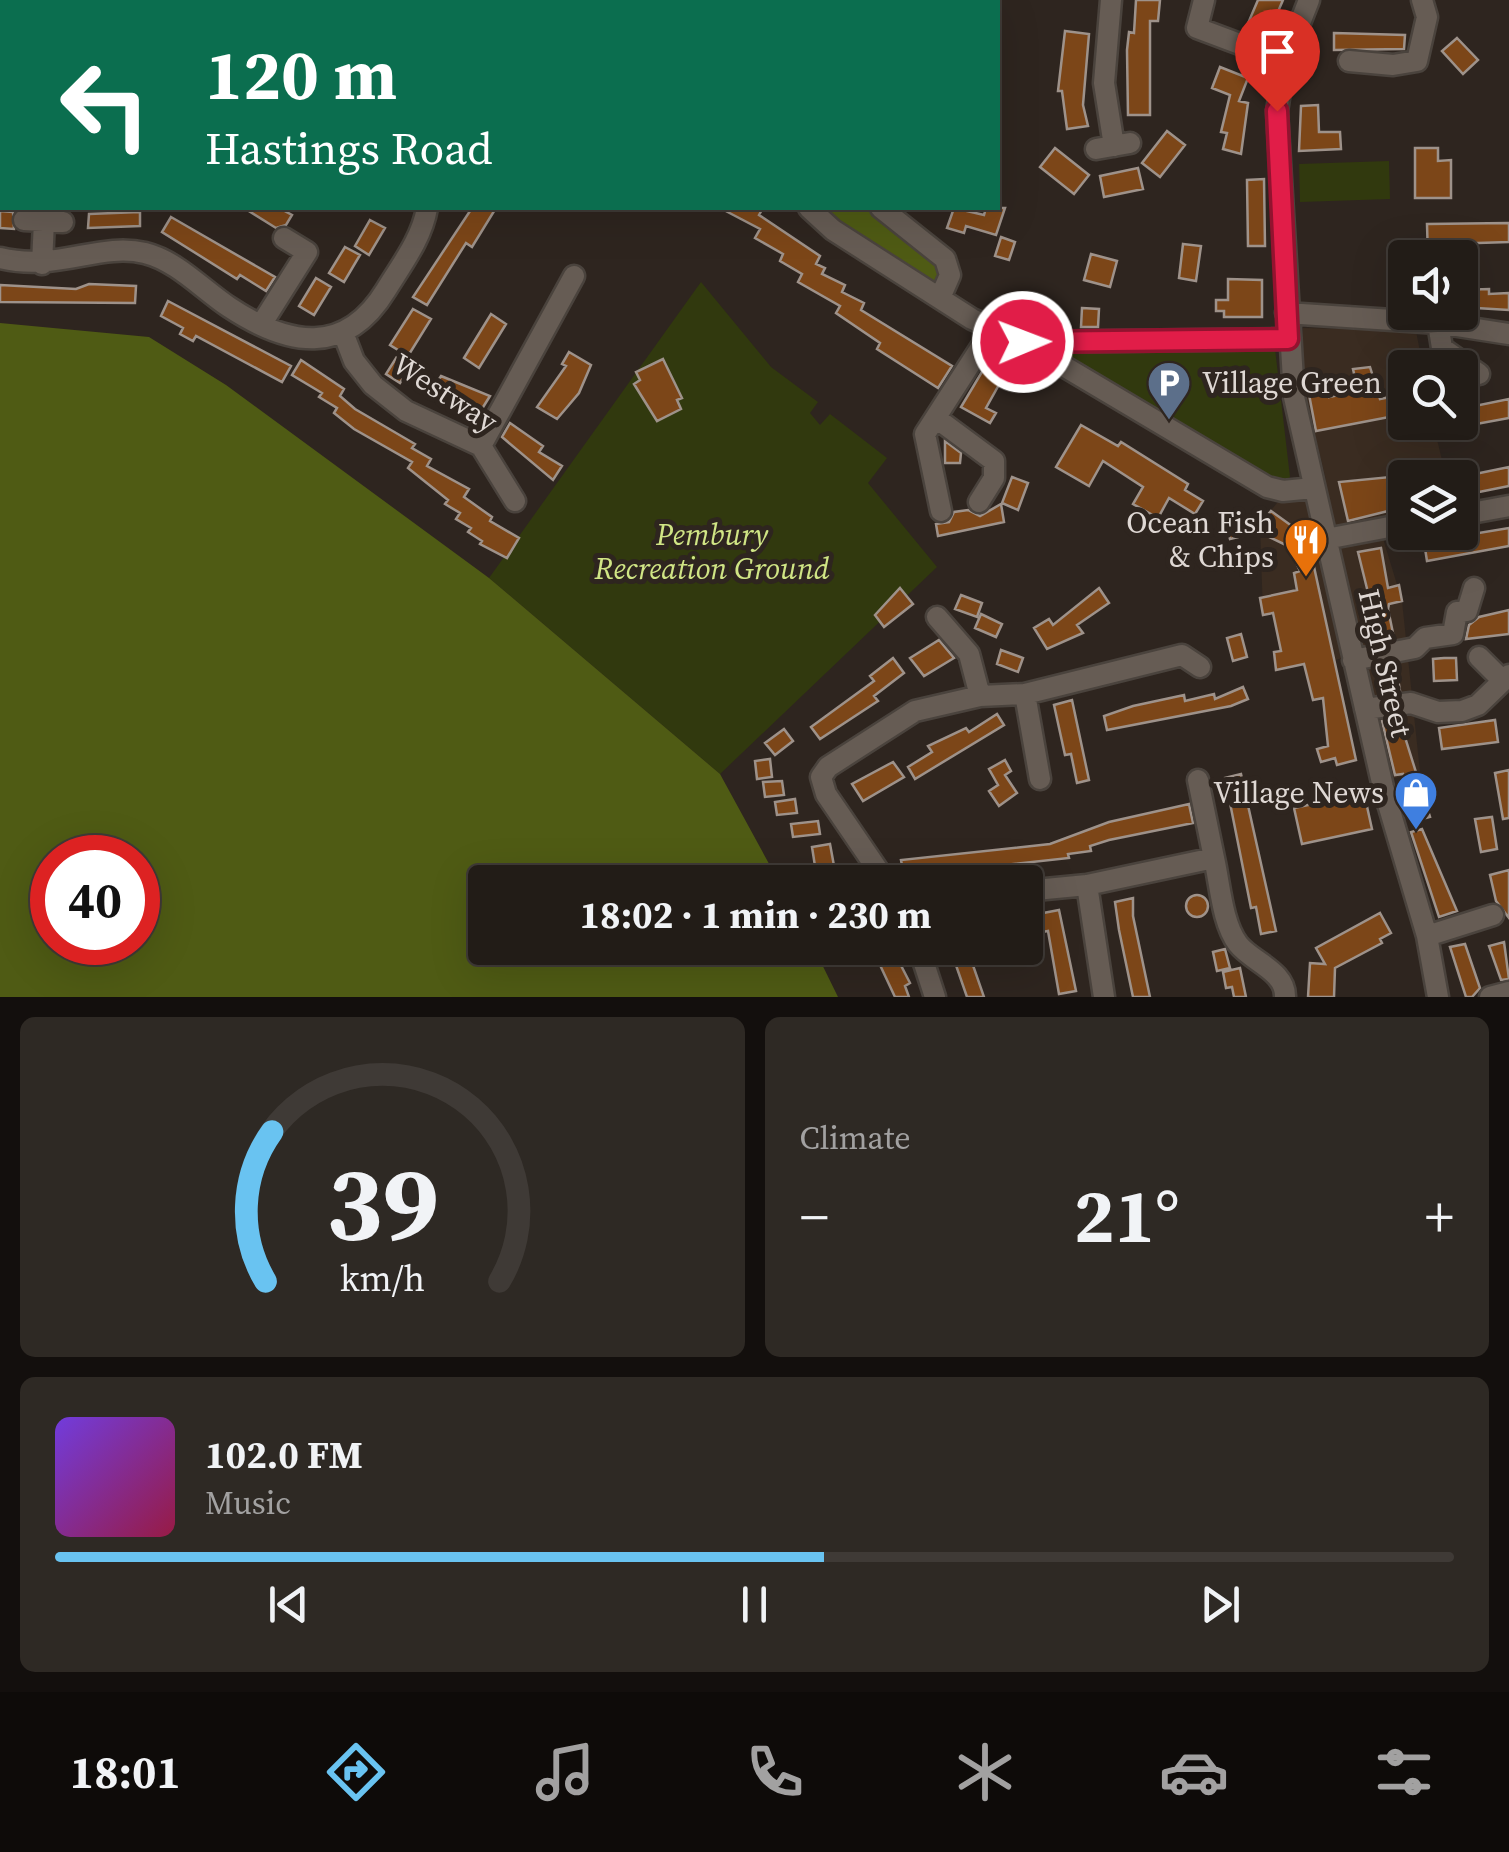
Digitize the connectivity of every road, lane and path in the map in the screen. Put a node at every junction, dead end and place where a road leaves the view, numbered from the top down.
1 (1111, 0) edge
2 (1204, 0) edge
3 (1310, 0) edge
4 (1422, 0) edge
5 (1285, 61) junction
6 (1349, 61) dead end
7 (1113, 146) dead end
8 (426, 210) edge
9 (811, 210) edge
10 (884, 210) edge
11 (44, 221) dead end
12 (284, 238) dead end
13 (0, 258) edge
14 (42, 264) junction
15 (574, 276) dead end
16 (940, 298) junction
17 (1286, 313) junction
18 (1388, 320) edge
19 (261, 325) junction
20 (1478, 329) edge
21 (992, 330) junction
22 (1439, 330) edge
23 (1509, 334) edge
24 (344, 336) junction
25 (1288, 339) junction
26 (1023, 342) junction
27 (1479, 374) dead end
28 (936, 418) junction
29 (481, 446) junction
30 (1313, 488) junction
31 (515, 501) dead end
32 (979, 502) dead end
33 (1509, 506) edge
34 (940, 511) dead end
35 (1478, 512) edge
36 (1388, 527) edge
37 (1326, 539) junction
38 (1474, 588) dead end
39 (937, 617) dead end
40 (1480, 658) dead end
41 (1353, 660) junction
42 (1200, 667) dead end
43 (1506, 678) edge
44 (1025, 694) junction
45 (980, 696) junction
46 (1364, 709) junction
47 (1040, 778) dead end
48 (1198, 780) dead end
49 (1214, 858) junction
50 (874, 865) edge
51 (1088, 885) junction
52 (1043, 889) edge
53 (1493, 915) dead end
54 (1427, 936) junction
55 (925, 965) edge
56 (1509, 992) edge
57 (936, 997) edge
58 (1104, 997) edge
59 (1285, 997) edge
60 (1438, 997) edge
61 (1490, 997) edge

1 - 7 street
2 - 5 street
3 - 5 street, High Street
4 - 6 street
5 - 17 street, High Street
8 - 24 street
9 - 16 street
10 - 16 street
11 - 14 street
12 - 19 street
13 - 14 street
14 - 19 street
15 - 29 street
16 - 21 street
17 - 18 street
17 - 25 street, High Street
19 - 24 street
20 - 23 street
21 - 26 street
21 - 28 street
22 - 27 street
24 - 29 street, Westway
25 - 26 street
25 - 30 street, High Street
26 - 30 street
28 - 32 street
28 - 34 street
29 - 31 street, Westway
30 - 37 street, High Street
33 - 35 street
36 - 37 street
37 - 41 street, High Street
38 - 41 street
39 - 45 street
40 - 43 street
41 - 46 street, High Street
42 - 44 street
43 - 46 street
44 - 45 street
44 - 47 street
45 - 50 street
46 - 54 street, High Street
48 - 49 street
49 - 51 street
49 - 59 street
51 - 52 street
51 - 58 street
53 - 54 street
54 - 60 street, High Street
55 - 57 street
56 - 61 street

